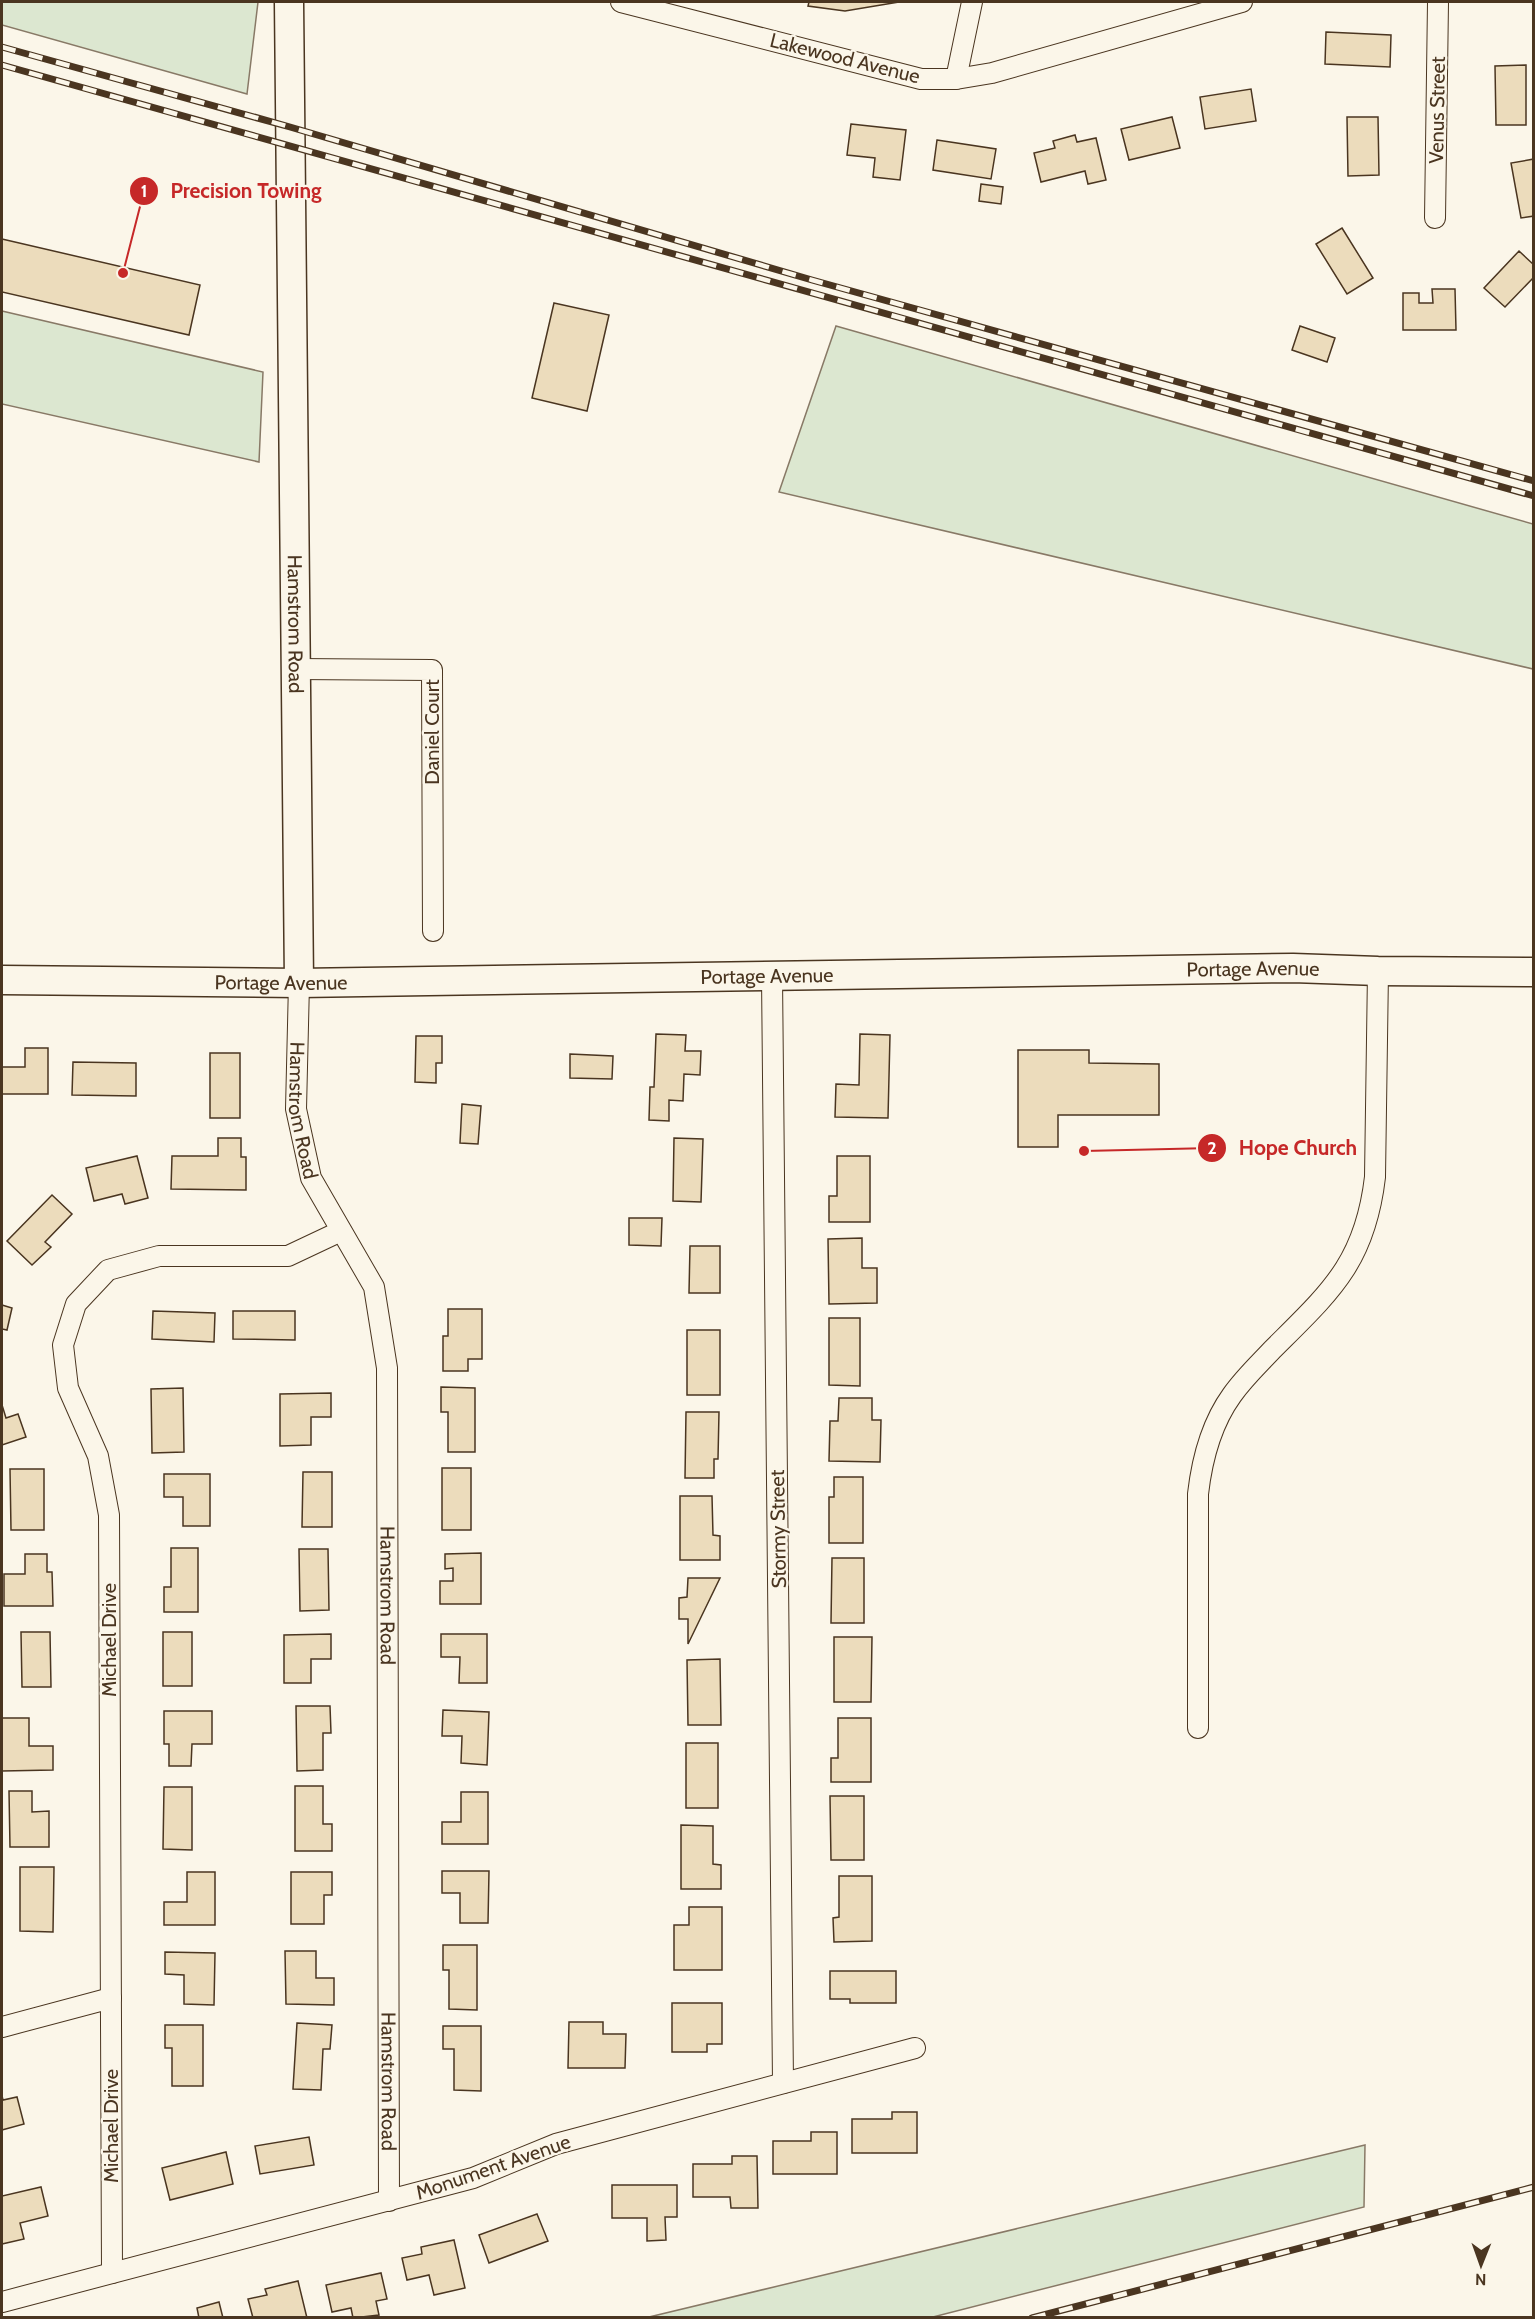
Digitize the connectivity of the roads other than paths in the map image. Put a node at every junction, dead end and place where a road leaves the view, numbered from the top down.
1 (289, 2) edge
2 (972, 2) edge
3 (1242, 2) edge
4 (1438, 2) edge
5 (632, 3) edge
6 (956, 79) junction
7 (1435, 218) dead end
8 (296, 669) junction
9 (433, 931) dead end
10 (1378, 971) junction
11 (1533, 972) edge
12 (772, 976) junction
13 (2, 980) edge
14 (298, 982) junction
15 (341, 1231) junction
16 (1198, 1728) dead end
17 (111, 1998) junction
18 (2, 2027) edge
19 (915, 2048) dead end
20 (783, 2083) junction
21 (388, 2201) junction
22 (112, 2273) junction
23 (2, 2302) edge

1 - 8 street, Hamstrom Road
2 - 6 street
3 - 6 street, Lakewood Avenue
4 - 7 street, Venus Street
5 - 6 street, Lakewood Avenue
8 - 9 street, Daniel Court
8 - 14 street, Hamstrom Road
10 - 11 street, Portage Avenue
10 - 12 street, Portage Avenue
10 - 16 street
12 - 14 street, Portage Avenue
12 - 20 street, Stormy Street
13 - 14 street, Portage Avenue
14 - 15 street, Hamstrom Road
15 - 17 street, Michael Drive
15 - 21 street, Hamstrom Road
17 - 18 street
17 - 22 street, Michael Drive
19 - 20 street, Monument Avenue
20 - 21 street, Monument Avenue
21 - 22 street, Monument Avenue
22 - 23 street, Monument Avenue

